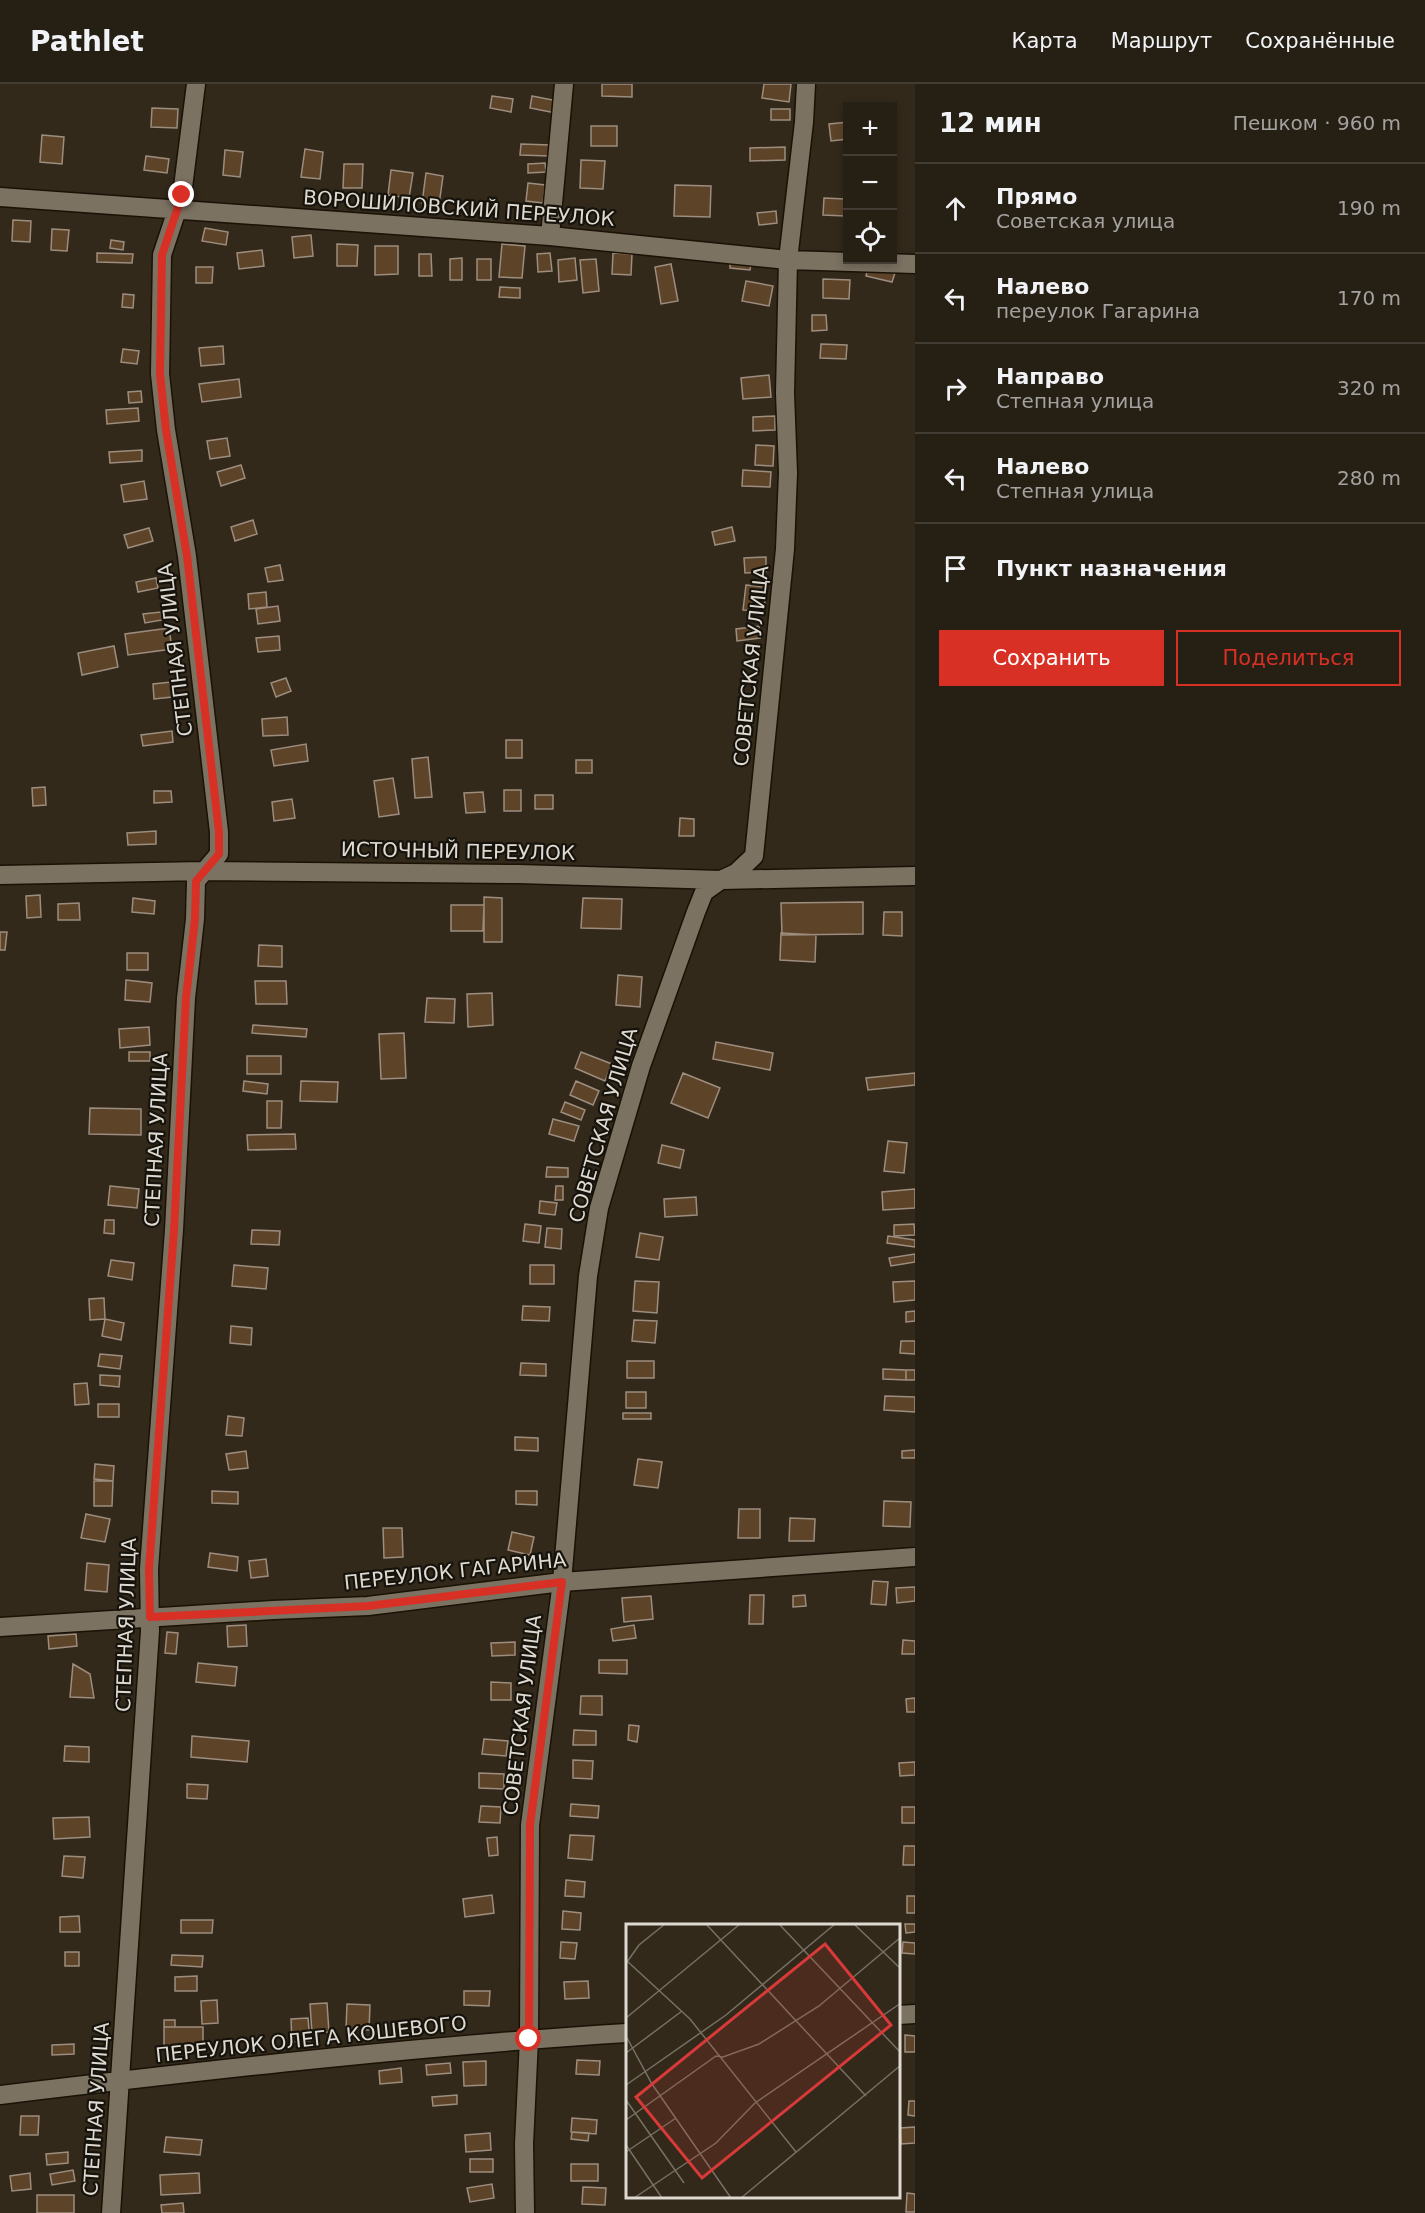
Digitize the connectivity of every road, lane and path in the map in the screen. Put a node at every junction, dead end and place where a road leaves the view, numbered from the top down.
1 (196, 84) edge
2 (564, 84) edge
3 (806, 84) edge
4 (0, 197) edge
5 (176, 211) junction
6 (550, 236) junction
7 (788, 260) junction
8 (915, 264) edge
9 (204, 871) junction
10 (0, 875) edge
11 (915, 876) edge
12 (721, 880) junction
13 (915, 1557) edge
14 (562, 1582) junction
15 (150, 1617) junction
16 (0, 1627) edge
17 (915, 2014) edge
18 (900, 2015) edge
19 (626, 2033) edge
20 (529, 2039) junction
21 (121, 2080) junction
22 (0, 2095) edge
23 (111, 2213) edge
24 (525, 2213) edge

1 - 5 street, СТЕПНАЯ УЛИЦА
2 - 6 street
3 - 7 street, СОВЕТСКАЯ УЛИЦА
4 - 5 street, ВОРОШИЛОВСКИЙ ПЕРЕУЛОК
5 - 6 street, ВОРОШИЛОВСКИЙ ПЕРЕУЛОК
5 - 9 street, СТЕПНАЯ УЛИЦА
6 - 7 street, ВОРОШИЛОВСКИЙ ПЕРЕУЛОК
7 - 8 street, ВОРОШИЛОВСКИЙ ПЕРЕУЛОК
7 - 12 street, СОВЕТСКАЯ УЛИЦА
9 - 10 street, ИСТОЧНЫЙ ПЕРЕУЛОК
9 - 12 street, ИСТОЧНЫЙ ПЕРЕУЛОК
9 - 15 street, СТЕПНАЯ УЛИЦА
11 - 12 street, ИСТОЧНЫЙ ПЕРЕУЛОК
12 - 14 street, СОВЕТСКАЯ УЛИЦА
13 - 14 street, ПЕРЕУЛОК ГАГАРИНА
14 - 15 street, ПЕРЕУЛОК ГАГАРИНА
14 - 20 street, СОВЕТСКАЯ УЛИЦА
15 - 16 street, ПЕРЕУЛОК ГАГАРИНА
15 - 21 street, СТЕПНАЯ УЛИЦА
17 - 18 street
19 - 20 street, ПЕРЕУЛОК ОЛЕГА КОШЕВОГО
20 - 21 street, ПЕРЕУЛОК ОЛЕГА КОШЕВОГО
20 - 24 street, СОВЕТСКАЯ УЛИЦА
21 - 22 street, ПЕРЕУЛОК ОЛЕГА КОШЕВОГО
21 - 23 street, СТЕПНАЯ УЛИЦА

